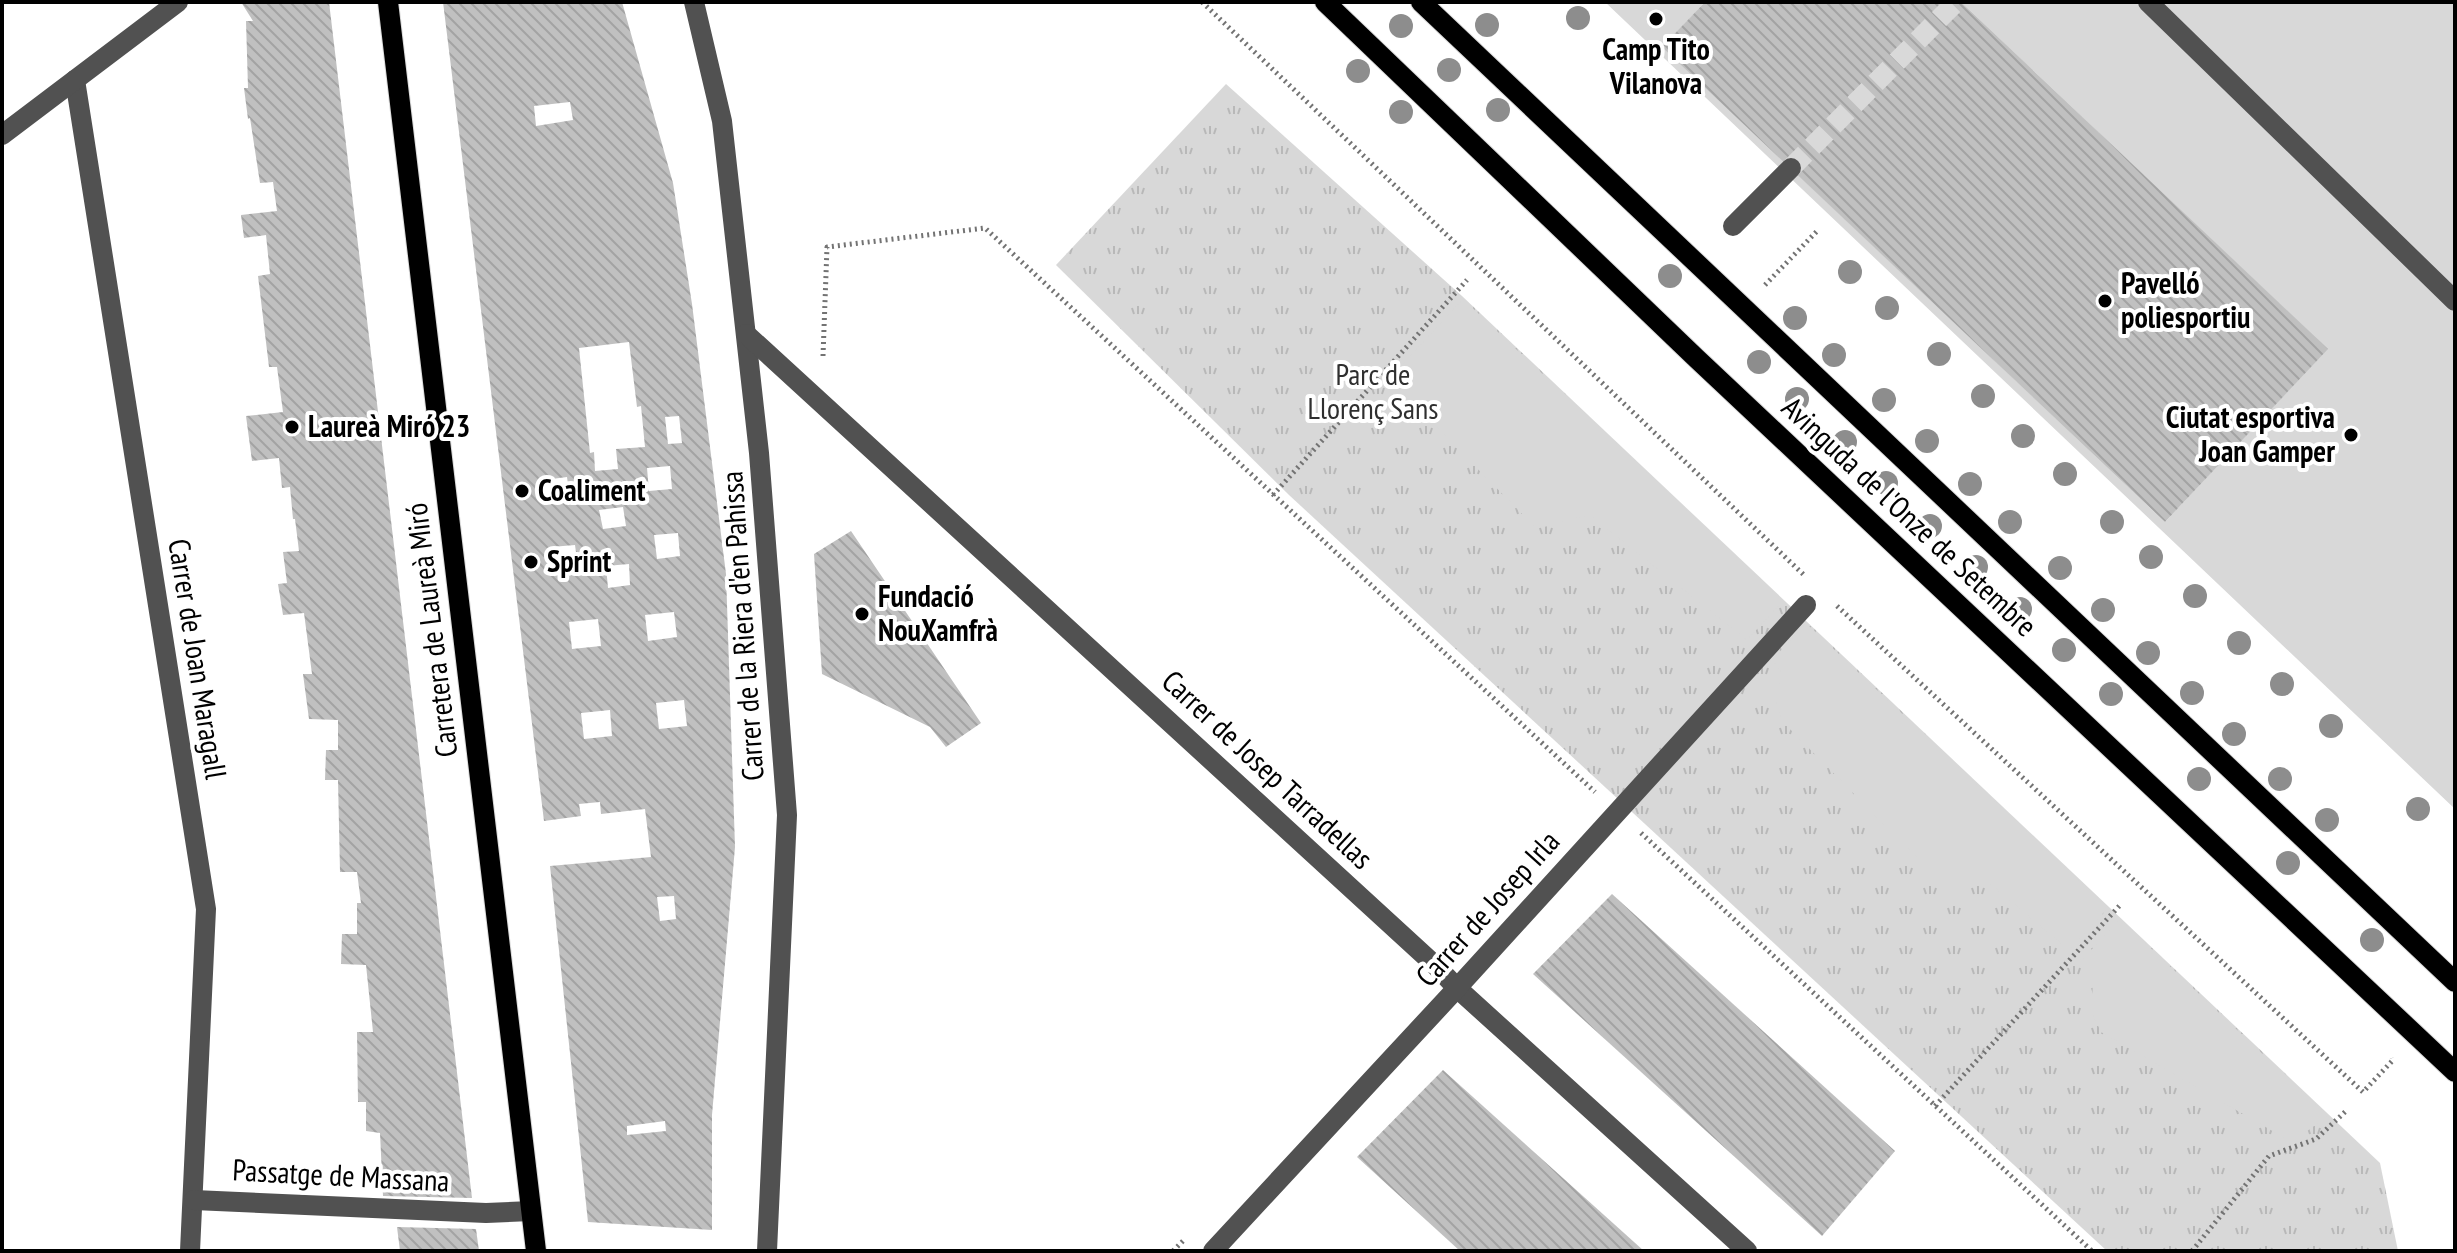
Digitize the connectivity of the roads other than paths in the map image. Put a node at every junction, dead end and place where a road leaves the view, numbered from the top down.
1 (178, 2) edge
2 (388, 2) edge
3 (694, 2) edge
4 (1325, 2) edge
5 (1421, 2) edge
6 (2148, 2) edge
7 (75, 80) junction
8 (2, 135) edge
9 (1791, 168) tunnel mouth
10 (1733, 226) dead end
11 (2455, 301) edge
12 (746, 334) junction
13 (1806, 605) dead end
14 (2455, 982) edge
15 (1457, 988) junction
16 (2455, 1072) edge
17 (194, 1200) junction
18 (531, 1211) junction
19 (190, 1251) edge
20 (536, 1251) edge
21 (767, 1251) edge
22 (1213, 1251) edge
23 (1747, 1251) edge

1 - 7 street
2 - 18 main road, Carretera de Laureà Miró
3 - 12 street, Carrer de la Riera d'en Pahissa
4 - 16 main road, Avinguda de l'Onze de Setembre
5 - 14 main road, Avinguda de l'Onze de Setembre
6 - 11 street
7 - 8 street
7 - 17 street, Carrer de Joan Maragall
9 - 10 street
12 - 15 street, Carrer de Josep Tarradellas
12 - 21 street, Carrer de la Riera d'en Pahissa
13 - 15 street, Carrer de Josep Irla
15 - 22 street, Carrer de Josep Irla
15 - 23 street, Carrer de Josep Tarradellas
17 - 18 street, Passatge de Massana
17 - 19 street, Carrer de Joan Maragall
18 - 20 main road, Carretera de Laureà Miró

